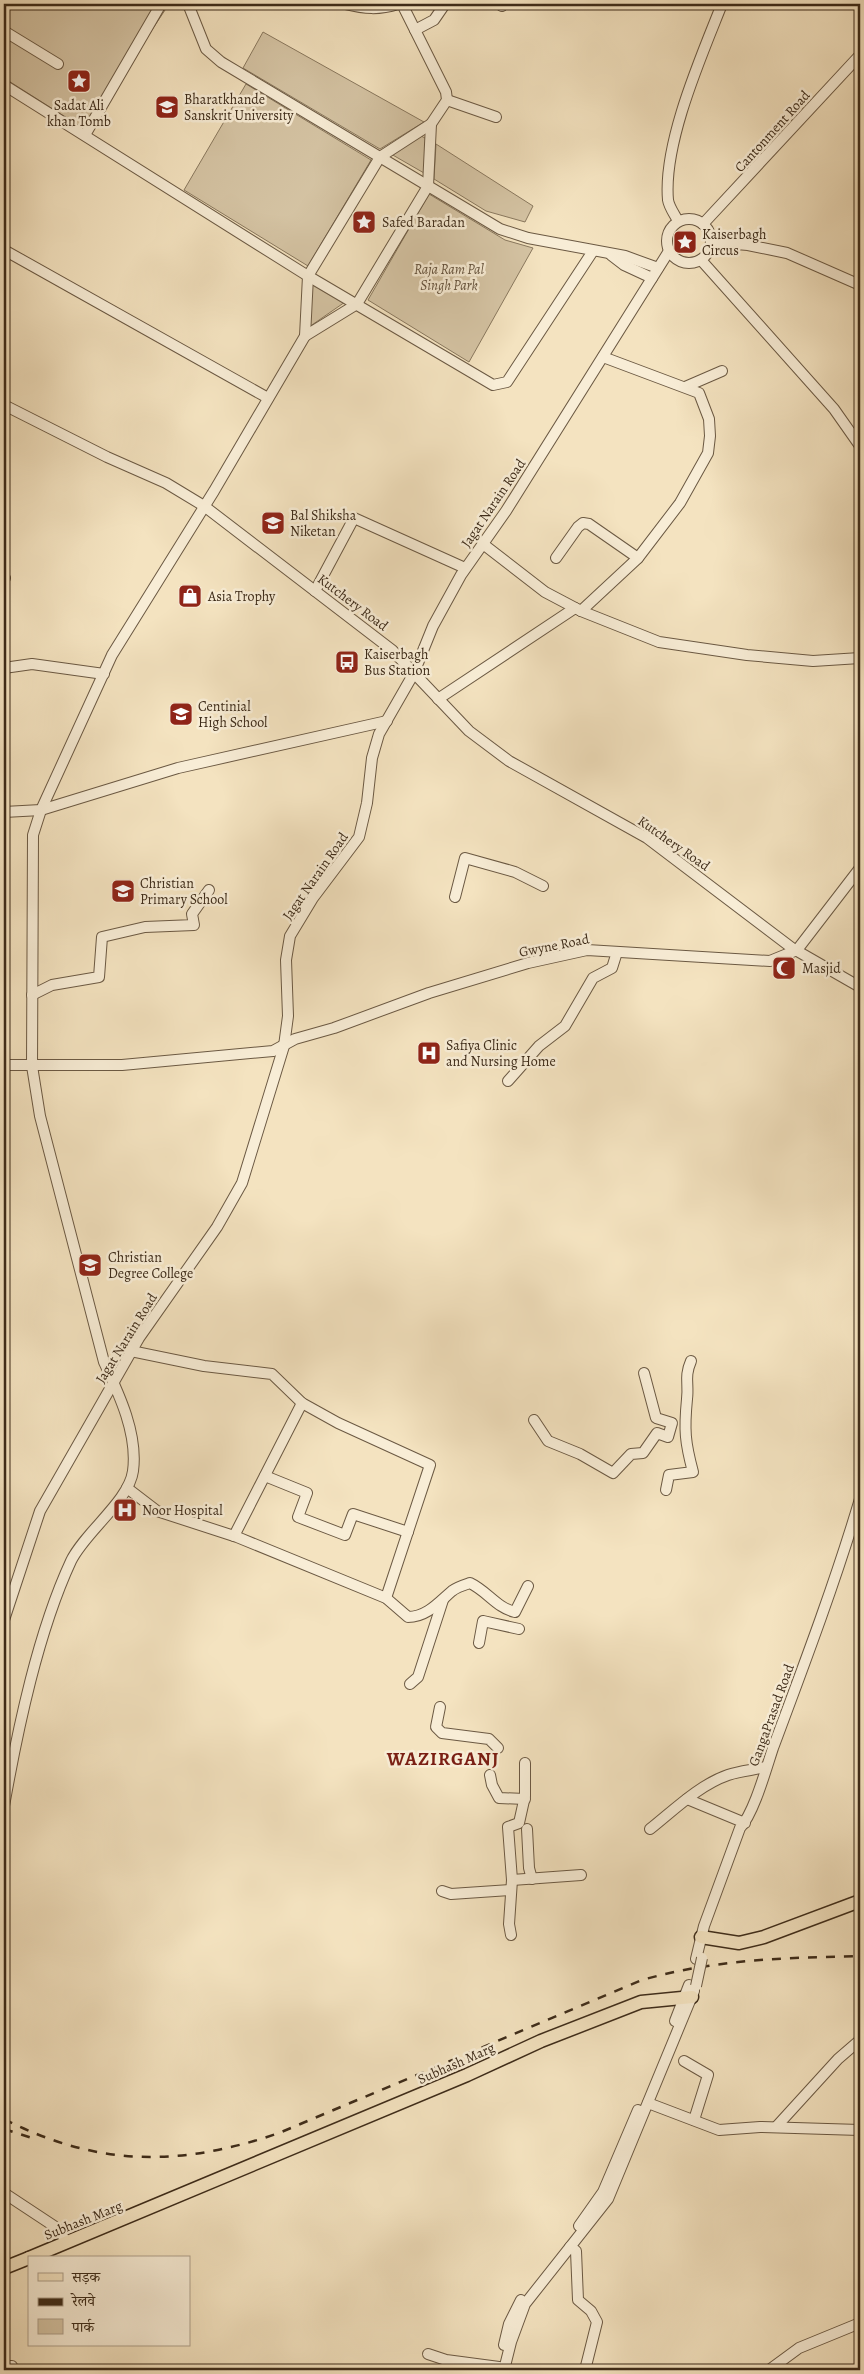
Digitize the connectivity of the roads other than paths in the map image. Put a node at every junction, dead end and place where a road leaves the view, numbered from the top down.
1 (162, 4) edge
2 (345, 4) edge
3 (398, 4) edge
4 (402, 4) edge
5 (445, 4) edge
6 (722, 4) edge
7 (189, 5) edge
8 (416, 30) junction
9 (4, 31) edge
10 (860, 55) edge
11 (58, 64) dead end
12 (4, 85) edge
13 (447, 100) junction
14 (496, 117) dead end
15 (431, 124) junction
16 (85, 135) junction
17 (380, 158) junction
18 (428, 186) junction
19 (678, 221) junction
20 (703, 224) junction
21 (711, 242) junction
22 (4, 250) edge
23 (593, 251) junction
24 (668, 251) junction
25 (610, 255) junction
26 (701, 260) junction
27 (658, 268) junction
28 (308, 276) junction
29 (652, 278) junction
30 (860, 286) edge
31 (357, 304) junction
32 (305, 336) junction
33 (603, 357) junction
34 (722, 372) dead end
35 (685, 387) junction
36 (268, 398) junction
37 (4, 405) edge
38 (860, 446) edge
39 (204, 506) junction
40 (483, 544) junction
41 (556, 558) dead end
42 (638, 558) junction
43 (465, 568) junction
44 (315, 591) junction
45 (578, 609) junction
46 (860, 658) edge
47 (4, 668) edge
48 (414, 673) junction
49 (104, 674) junction
50 (438, 699) junction
51 (387, 721) junction
52 (41, 810) junction
53 (4, 812) edge
54 (860, 868) edge
55 (544, 886) dead end
56 (209, 890) dead end
57 (455, 897) dead end
58 (797, 950) junction
59 (617, 952) junction
60 (860, 986) edge
61 (32, 995) junction
62 (284, 1046) junction
63 (4, 1065) edge
64 (32, 1066) junction
65 (508, 1081) dead end
66 (131, 1351) junction
67 (691, 1361) dead end
68 (644, 1373) dead end
69 (114, 1382) junction
70 (302, 1403) junction
71 (534, 1420) dead end
72 (672, 1423) junction
73 (684, 1424) junction
74 (265, 1476) junction
75 (128, 1488) junction
76 (666, 1490) dead end
77 (860, 1501) edge
78 (408, 1532) junction
79 (234, 1536) junction
80 (528, 1586) dead end
81 (386, 1598) junction
82 (443, 1600) junction
83 (504, 1610) junction
84 (4, 1620) edge
85 (496, 1624) junction
86 (519, 1629) dead end
87 (479, 1643) dead end
88 (410, 1684) dead end
89 (440, 1707) dead end
90 (498, 1748) dead end
91 (525, 1763) dead end
92 (766, 1767) junction
93 (490, 1775) dead end
94 (525, 1799) junction
95 (687, 1799) junction
96 (4, 1806) edge
97 (745, 1823) junction
98 (527, 1829) dead end
99 (650, 1829) dead end
100 (581, 1876) dead end
101 (532, 1878) junction
102 (512, 1885) junction
103 (442, 1891) dead end
104 (860, 1901) edge
105 (511, 1935) dead end
106 (703, 1937) junction
107 (690, 1991) junction
108 (860, 2040) edge
109 (684, 2061) dead end
110 (648, 2103) junction
111 (694, 2120) junction
112 (776, 2127) junction
113 (860, 2130) edge
114 (4, 2193) edge
115 (66, 2242) junction
116 (570, 2248) junction
117 (34, 2256) edge
118 (28, 2258) edge
119 (4, 2268) edge
120 (860, 2323) edge
121 (428, 2354) dead end
122 (4, 2366) edge
123 (500, 2369) edge
124 (11, 2370) edge
125 (585, 2370) edge
126 (769, 2370) edge

1 - 16 street
2 - 3 street
4 - 8 street
5 - 8 street
6 - 19 street
7 - 17 street
8 - 13 street
9 - 11 street
10 - 20 street, Cantonment Road
12 - 16 street
13 - 14 street
13 - 15 street
15 - 17 street
15 - 18 street
16 - 28 street
17 - 18 street
17 - 28 street
18 - 23 street
18 - 31 street
19 - 20 street
19 - 24 street
20 - 21 street
21 - 26 street
21 - 30 street
22 - 36 street
23 - 25 street
23 - 31 street
24 - 26 street
24 - 27 street, Jagat Narain Road
25 - 27 street
25 - 29 street
26 - 38 street
27 - 29 street, Jagat Narain Road
28 - 31 street
28 - 32 street
29 - 33 street, Jagat Narain Road
31 - 32 street
32 - 36 street
33 - 35 street
33 - 40 street, Jagat Narain Road
34 - 35 street
35 - 42 street
36 - 39 street
37 - 39 street, Kutchery Road
39 - 44 street, Kutchery Road
39 - 49 street
40 - 43 street, Jagat Narain Road
40 - 45 street
41 - 42 street
42 - 45 street
43 - 44 street
43 - 48 street, Jagat Narain Road
44 - 48 street, Kutchery Road
45 - 46 street
45 - 50 street
47 - 49 street
48 - 50 street, Kutchery Road
48 - 51 street, Jagat Narain Road
49 - 52 street
50 - 58 street, Kutchery Road
51 - 52 street
51 - 62 street, Jagat Narain Road
52 - 53 street
52 - 61 street
54 - 58 street
55 - 57 street
56 - 61 street
58 - 59 street, Gwyne Road
58 - 60 street, Kutchery Road
59 - 62 street, Gwyne Road
59 - 65 street
61 - 64 street
62 - 64 street, Gwyne Road
62 - 66 street, Jagat Narain Road
63 - 64 street, Gwyne Road
64 - 69 street
66 - 69 street, Jagat Narain Road
66 - 70 street
67 - 73 street
68 - 72 street
69 - 75 street
69 - 84 street, Jagat Narain Road
70 - 74 street
70 - 78 street
71 - 72 street
72 - 73 street
73 - 76 street
74 - 78 street
74 - 79 street
75 - 79 street
75 - 96 street
77 - 92 street, GangaPrasad Road
78 - 81 street
79 - 81 street
80 - 83 street
81 - 82 street
82 - 83 street
82 - 88 street
83 - 85 street
85 - 86 street
85 - 87 street
89 - 90 street
91 - 94 street
92 - 95 street
92 - 97 street, GangaPrasad Road
93 - 94 street
94 - 102 street
95 - 97 street
95 - 99 street
97 - 106 street, GangaPrasad Road
98 - 101 street
100 - 101 street
101 - 102 street
102 - 103 street
102 - 105 street
104 - 106 main road
106 - 107 street
107 - 110 street
107 - 115 main road, Subhash Marg
107 - 123 street
108 - 112 street
109 - 111 street
110 - 111 street
110 - 116 street
111 - 112 street
112 - 113 street
114 - 115 street
115 - 117 main road, Subhash Marg
116 - 123 street
116 - 125 street
118 - 119 main road, Subhash Marg
120 - 126 street
121 - 123 street
122 - 124 street

